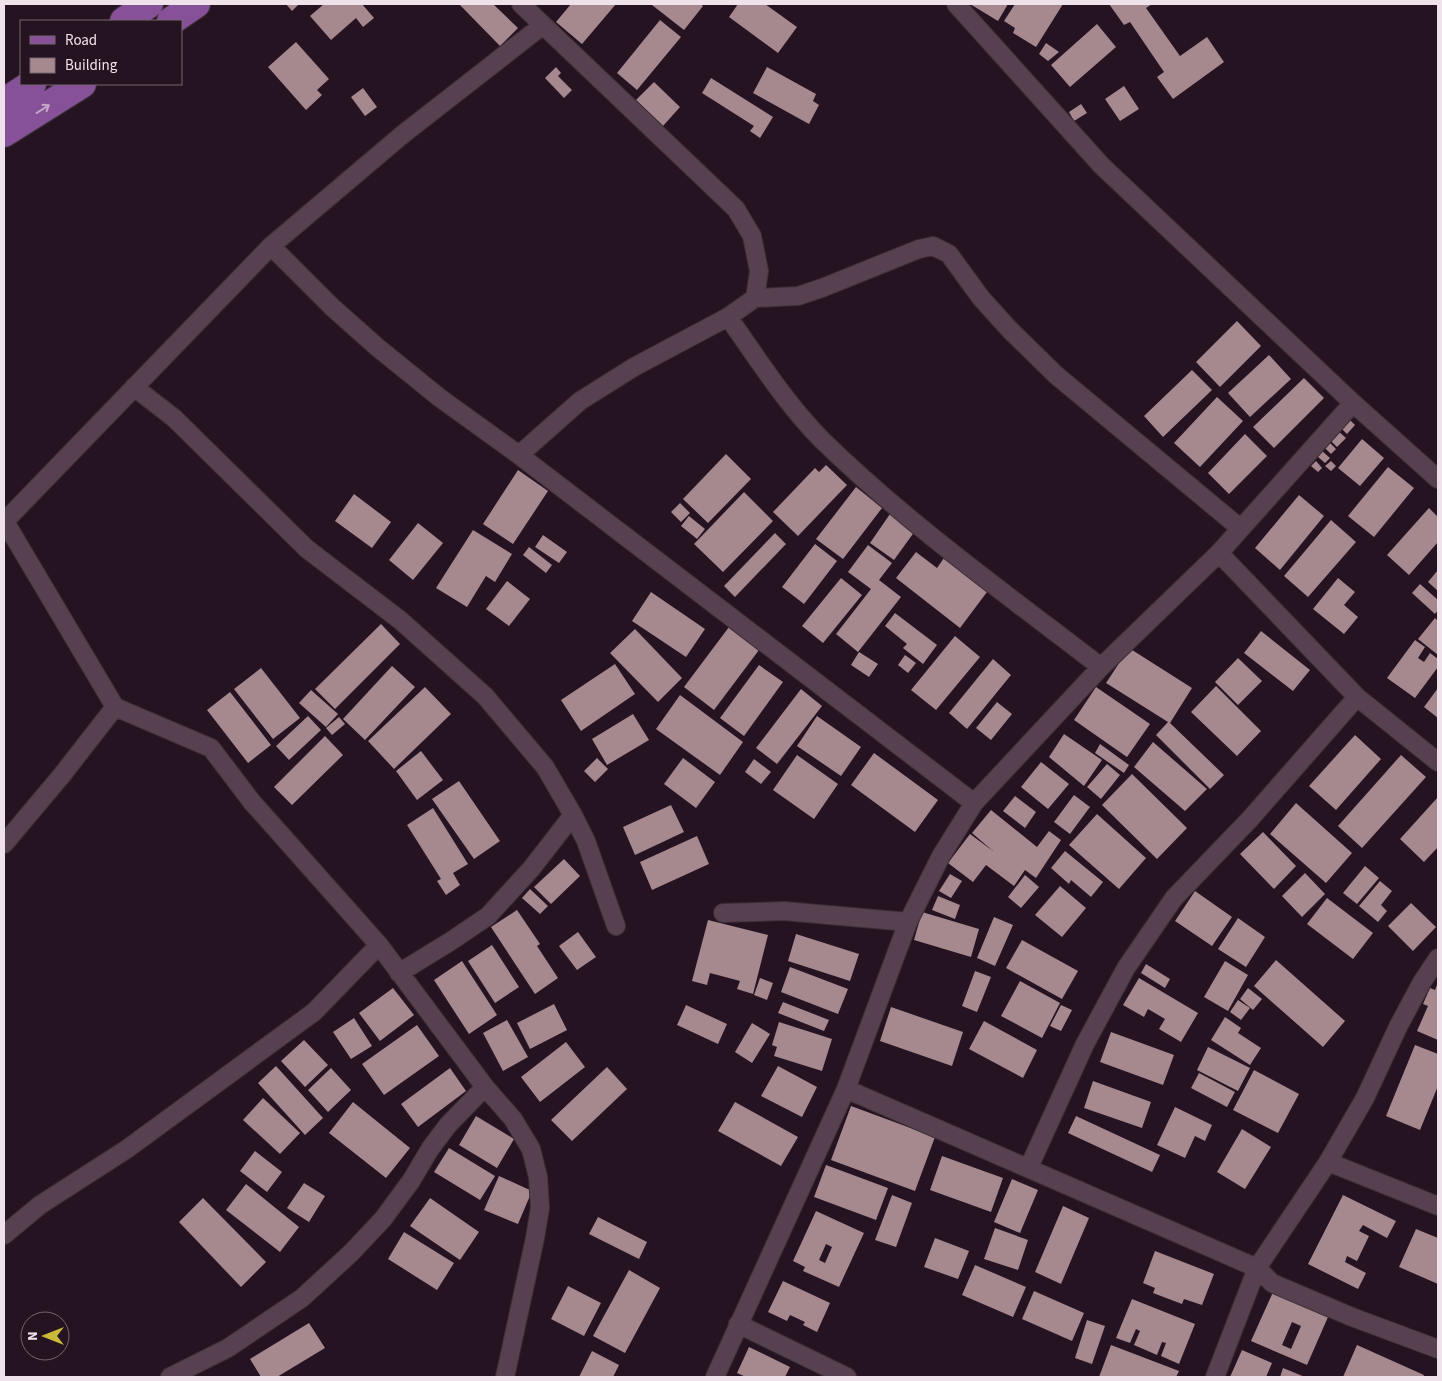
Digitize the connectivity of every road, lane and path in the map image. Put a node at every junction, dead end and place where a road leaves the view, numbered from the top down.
1 (149, 4) edge
2 (196, 4) edge
3 (521, 4) edge
4 (956, 4) edge
5 (125, 20) edge
6 (172, 20) edge
7 (543, 25) junction
8 (30, 85) edge
9 (80, 85) edge
10 (4, 102) edge
11 (4, 133) edge
12 (271, 246) junction
13 (755, 298) junction
14 (728, 317) junction
15 (134, 387) junction
16 (1353, 403) junction
17 (519, 455) junction
18 (1438, 479) edge
19 (4, 520) edge
20 (1240, 528) junction
21 (1218, 553) junction
22 (1101, 667) junction
23 (1356, 697) junction
24 (115, 707) junction
25 (1438, 762) edge
26 (974, 802) junction
27 (573, 815) junction
28 (4, 844) edge
29 (723, 913) dead end
30 (908, 922) junction
31 (616, 926) dead end
32 (379, 945) junction
33 (1438, 958) edge
34 (399, 973) junction
35 (485, 1087) junction
36 (846, 1089) junction
37 (1328, 1162) junction
38 (1029, 1167) junction
39 (1438, 1206) edge
40 (4, 1235) edge
41 (1257, 1268) junction
42 (738, 1324) junction
43 (1438, 1349) edge
44 (170, 1377) edge
45 (505, 1377) edge
46 (715, 1377) edge
47 (847, 1377) edge
48 (1215, 1377) edge

1 - 5 main road
2 - 6 main road
3 - 7 street
4 - 16 street
7 - 12 street
7 - 13 street
8 - 10 main road
11 -> 9 main road
12 - 15 street
12 - 17 street
13 - 14 street
13 - 20 street
14 - 17 street
14 - 22 street
15 - 19 street
15 - 27 street
16 - 18 street
16 - 20 street
17 - 26 street
19 - 24 street
20 - 21 street
21 - 22 street
21 - 23 street
22 - 26 street
23 - 25 street
23 - 38 street
24 - 28 street
24 - 32 street
26 - 30 street
27 - 31 street
27 - 34 street
29 - 30 street
30 - 36 street
32 - 34 street
32 - 40 street
33 - 37 street
34 - 35 street
35 - 44 street
35 - 45 street
36 - 38 street
36 - 42 street
37 - 39 street
37 - 41 street
38 - 41 street
41 - 43 street
41 - 48 street
42 - 46 street
42 - 47 street

